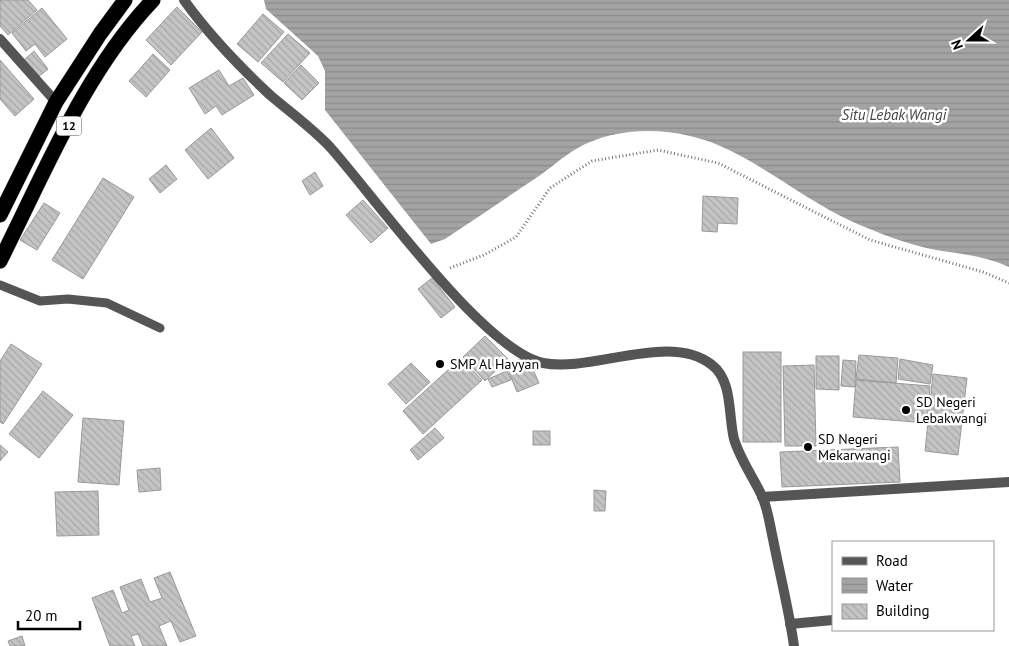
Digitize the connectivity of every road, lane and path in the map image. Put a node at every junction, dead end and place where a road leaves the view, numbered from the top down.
1 (125, 0) edge
2 (153, 0) edge
3 (184, 0) edge
4 (0, 39) edge
5 (56, 102) junction
6 (0, 214) edge
7 (0, 261) edge
8 (436, 273) junction
9 (0, 284) edge
10 (1009, 284) edge
11 (160, 328) dead end
12 (1009, 482) edge
13 (762, 497) junction
14 (832, 620) edge
15 (790, 624) junction
16 (794, 646) edge

1 - 5 highway, 12
2 - 7 highway, 12
3 - 8 street
4 - 5 street
5 - 6 highway, 12
8 - 10 path
8 - 13 street
9 - 11 lane
12 - 13 street
13 - 15 street
14 - 15 street
15 - 16 street

